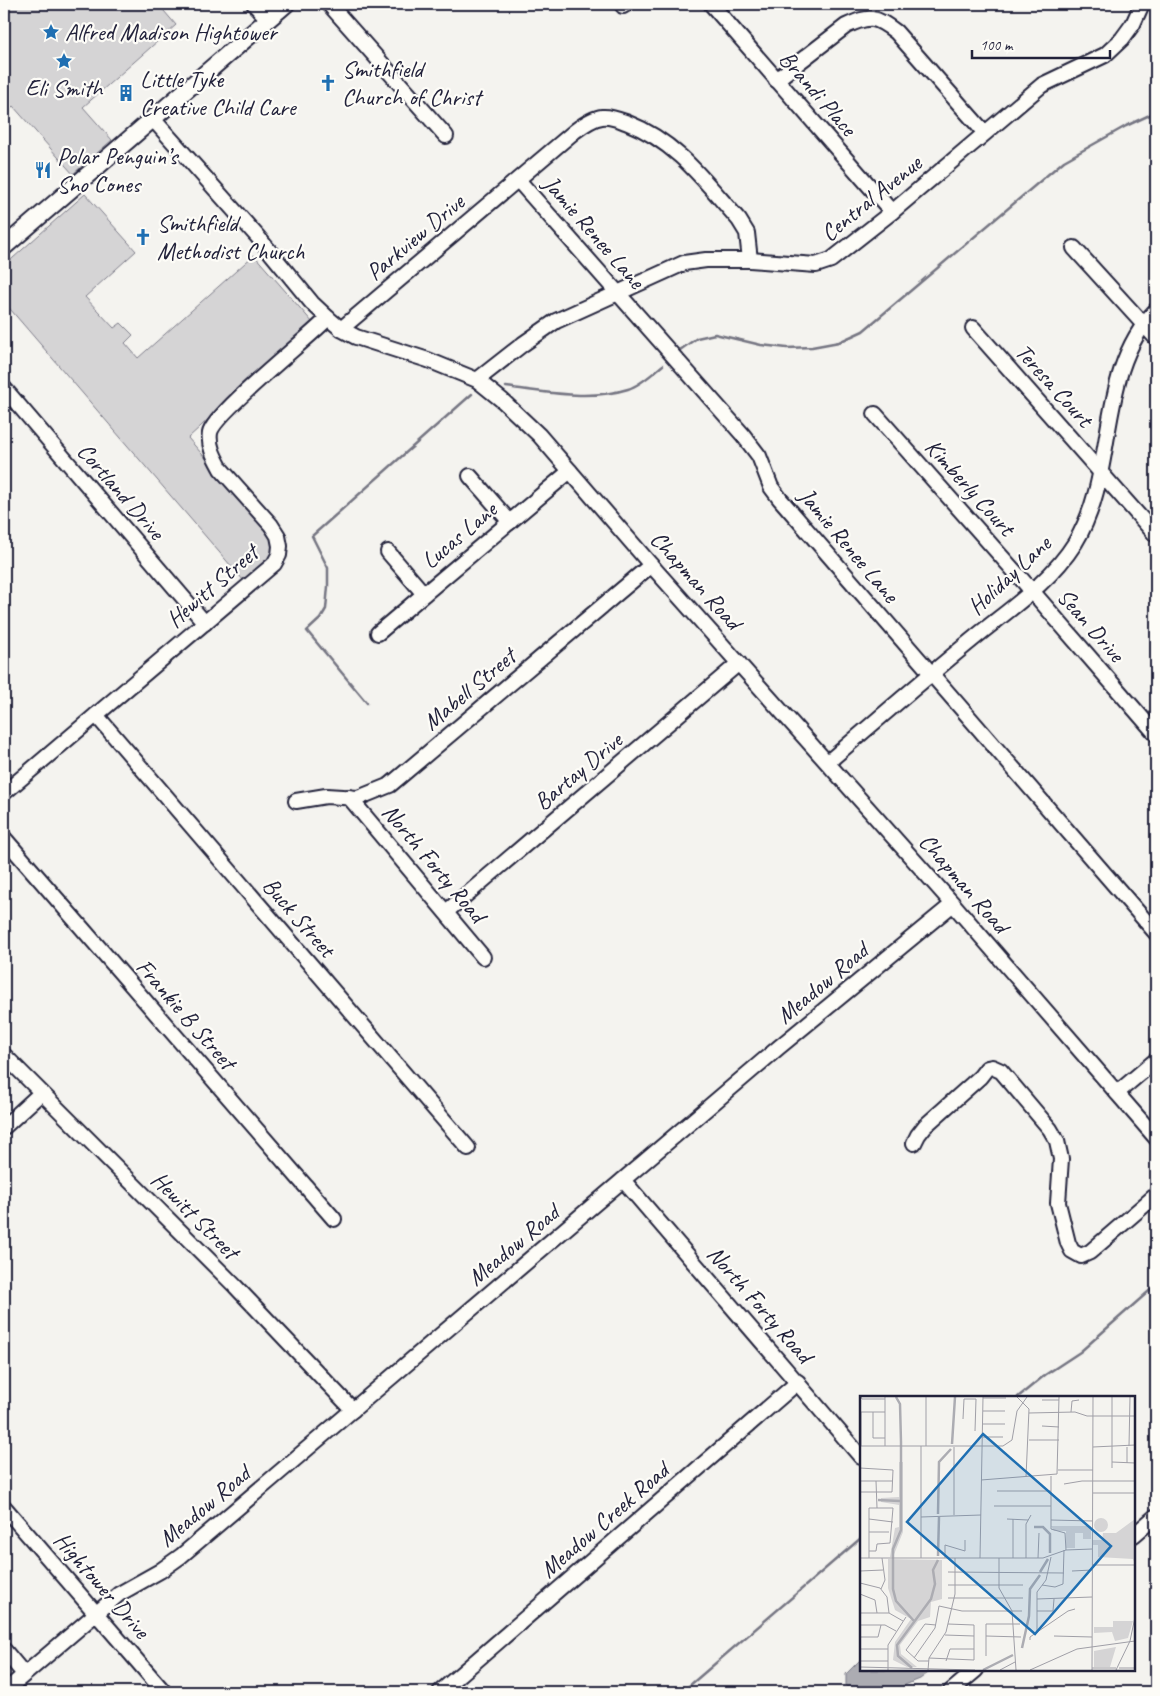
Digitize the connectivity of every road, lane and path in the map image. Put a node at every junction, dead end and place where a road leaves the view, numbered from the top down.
1 (254, 4) edge
2 (286, 4) edge
3 (329, 4) edge
4 (710, 4) edge
5 (1142, 4) edge
6 (268, 20) junction
7 (776, 80) junction
8 (153, 119) junction
9 (984, 132) junction
10 (446, 136) dead end
11 (518, 180) junction
12 (892, 212) junction
13 (4, 247) edge
14 (1074, 248) dead end
15 (750, 260) junction
16 (616, 292) junction
17 (1156, 310) edge
18 (328, 318) junction
19 (1144, 324) junction
20 (973, 328) dead end
21 (341, 329) junction
22 (1156, 338) edge
23 (477, 380) junction
24 (4, 388) edge
25 (875, 414) dead end
26 (570, 471) junction
27 (1100, 471) junction
28 (470, 476) dead end
29 (510, 522) junction
30 (1156, 535) edge
31 (388, 552) dead end
32 (651, 565) junction
33 (1032, 591) junction
34 (424, 594) junction
35 (205, 623) junction
36 (378, 633) dead end
37 (739, 663) junction
38 (930, 674) junction
39 (96, 715) junction
40 (1156, 734) edge
41 (828, 762) junction
42 (4, 793) edge
43 (349, 797) junction
44 (296, 801) dead end
45 (4, 838) edge
46 (953, 904) junction
47 (446, 912) junction
48 (1156, 933) edge
49 (483, 957) dead end
50 (4, 1055) edge
51 (1156, 1060) edge
52 (42, 1093) junction
53 (1117, 1093) junction
54 (4, 1127) edge
55 (1156, 1138) edge
56 (914, 1143) dead end
57 (468, 1148) dead end
58 (623, 1180) junction
59 (1156, 1195) edge
60 (334, 1219) dead end
61 (798, 1382) junction
62 (353, 1410) junction
63 (860, 1456) edge
64 (4, 1507) edge
65 (1156, 1516) edge
66 (1135, 1534) edge
67 (97, 1612) junction
68 (4, 1650) edge
69 (975, 1671) edge
70 (24, 1674) junction
71 (4, 1692) edge
72 (164, 1692) edge
73 (440, 1692) edge
74 (950, 1692) edge

1 - 6 street
2 - 6 main road
3 - 10 street
4 - 7 street, Brandi Place
5 - 9 street, Central Avenue
6 - 8 main road
7 - 9 street
7 - 12 street, Brandi Place
8 - 13 main road
8 - 18 street, Chapman Road
9 - 12 street, Central Avenue
11 - 15 street, Parkview Drive
11 - 16 street, Jamie Renee Lane
11 - 21 street, Parkview Drive
12 - 15 street, Central Avenue
14 - 19 street
15 - 16 street, Central Avenue
16 - 23 street, Central Avenue
16 - 38 street, Jamie Renee Lane
17 - 19 street, Holiday Lane
18 - 21 street, Chapman Road
18 - 35 street, Hewitt Street
19 - 22 street
19 - 27 street, Holiday Lane
20 - 27 street, Teresa Court
21 - 23 street, Chapman Road
23 - 26 street, Chapman Road
24 - 35 street, Cortland Drive
25 - 33 street, Kimberly Court
26 - 29 street, Lucas Lane
26 - 32 street, Chapman Road
27 - 30 street, Teresa Court
27 - 33 street, Holiday Lane
28 - 29 street
29 - 34 street, Lucas Lane
31 - 34 street
32 - 37 street, Chapman Road
32 - 43 street, Mabell Street
33 - 38 street, Holiday Lane
33 - 40 street, Sean Drive
34 - 36 street, Lucas Lane
35 - 39 street, Hewitt Street
37 - 41 street, Chapman Road
37 - 47 street, Bartay Drive
38 - 41 street, Holiday Lane
38 - 48 street, Jamie Renee Lane
39 - 42 street, Hewitt Street
39 - 57 street, Buck Street
41 - 46 street, Chapman Road
43 - 44 street, Mabell Street
43 - 47 street, North Forty Road
45 - 60 street, Frankie B Street
46 - 53 street, Chapman Road
46 - 58 street, Meadow Road
47 - 49 street, North Forty Road
50 - 52 street, Hewitt Street
51 - 53 street
52 - 54 street
52 - 62 street, Hewitt Street
53 - 55 street, Chapman Road
56 - 59 street
58 - 61 street, North Forty Road
58 - 62 street, Meadow Road
61 - 63 street, North Forty Road
61 - 73 street, Meadow Creek Road
62 - 67 street, Meadow Road
64 - 67 street, Hightower Drive
65 - 66 street
67 - 70 street
67 - 72 street, Hightower Drive
68 - 70 street
69 - 74 street
70 - 71 street

